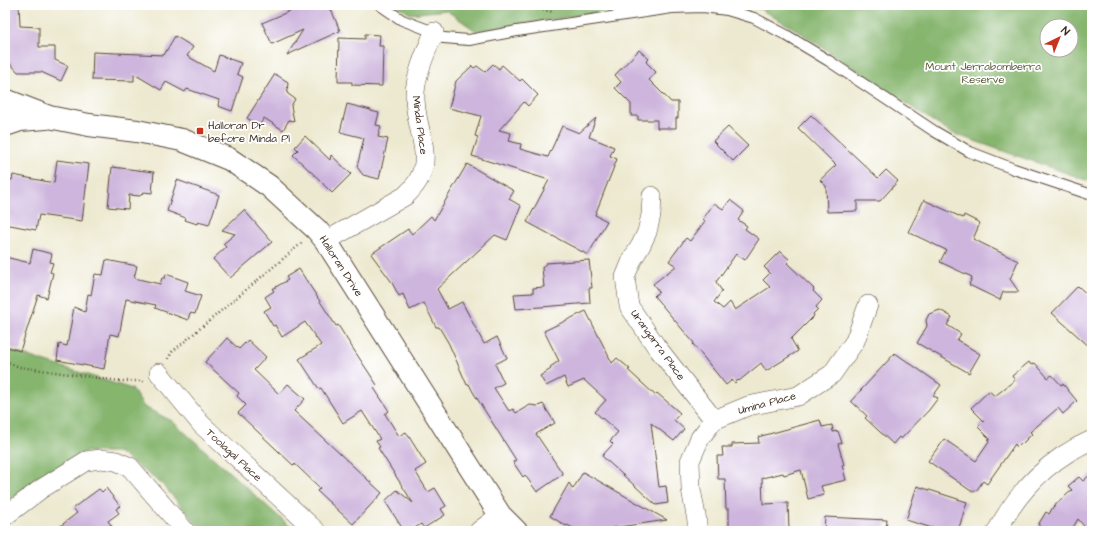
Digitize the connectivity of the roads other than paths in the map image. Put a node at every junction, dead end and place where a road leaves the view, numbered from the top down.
1 (380, 5) edge
2 (433, 34) junction
3 (5, 100) edge
4 (49, 117) junction
5 (5, 125) edge
6 (1092, 195) edge
7 (652, 196) dead end
8 (321, 236) junction
9 (868, 305) dead end
10 (159, 373) road end
11 (714, 420) junction
12 (1092, 440) edge
13 (500, 515) junction
14 (5, 516) edge
15 (186, 531) edge
16 (316, 531) edge
17 (479, 531) edge
18 (516, 531) edge
19 (697, 531) edge
20 (997, 531) edge

1 - 2 lane
2 - 6 lane
2 - 8 street, Minda Place
3 - 4 street, Halloran Drive
4 - 5 street, Halloran Drive
4 - 8 street, Halloran Drive
7 - 11 street, Urangarra Place
8 - 13 street, Halloran Drive
9 - 11 street, Umina Place
10 - 16 street, Toolagal Place
11 - 19 street, Umina Place
12 - 20 street
13 - 17 street
13 - 18 street, Halloran Drive
14 - 15 street

